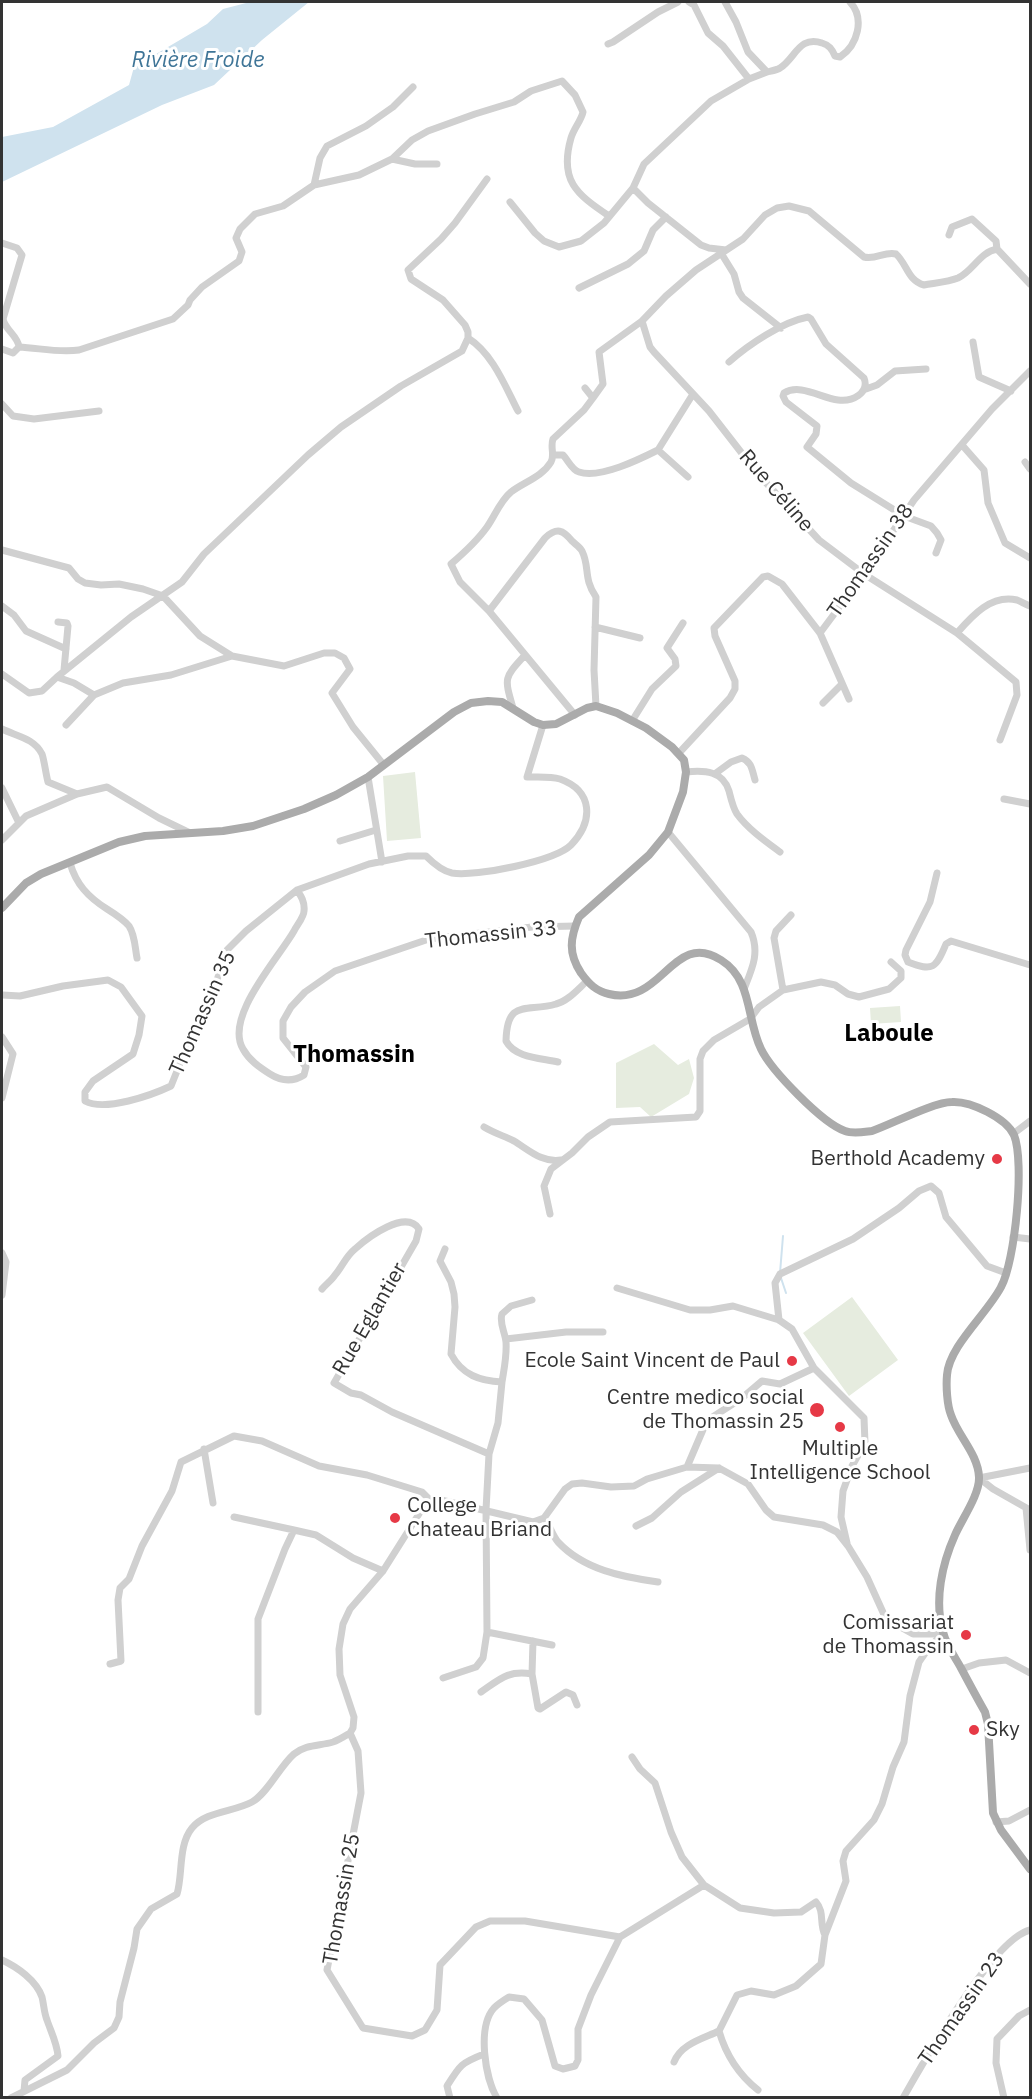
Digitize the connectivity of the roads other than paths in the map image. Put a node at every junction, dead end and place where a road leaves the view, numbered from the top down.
1 (678, 2) edge
2 (688, 2) edge
3 (725, 2) edge
4 (850, 2) edge
5 (608, 44) dead end
6 (767, 72) junction
7 (749, 79) junction
8 (413, 87) dead end
9 (392, 159) junction
10 (437, 164) dead end
11 (487, 179) dead end
12 (314, 185) junction
13 (633, 188) junction
14 (510, 202) dead end
15 (609, 216) junction
16 (666, 217) junction
17 (949, 235) dead end
18 (2, 243) edge
19 (996, 249) junction
20 (721, 253) junction
21 (1030, 284) edge
22 (579, 288) dead end
23 (642, 321) junction
24 (781, 328) junction
25 (468, 338) junction
26 (973, 342) dead end
27 (19, 347) junction
28 (2, 349) edge
29 (729, 362) dead end
30 (926, 369) dead end
31 (1030, 371) edge
32 (585, 388) dead end
33 (866, 389) junction
34 (1011, 391) junction
35 (693, 394) junction
36 (593, 398) junction
37 (2, 404) edge
38 (99, 411) dead end
39 (518, 411) dead end
40 (962, 445) junction
41 (658, 450) junction
42 (553, 455) junction
43 (1024, 462) dead end
44 (1030, 470) edge
45 (688, 477) dead end
46 (904, 516) junction
47 (2, 550) edge
48 (936, 553) dead end
49 (1030, 558) edge
50 (864, 574) junction
51 (163, 596) junction
52 (2, 606) edge
53 (1030, 606) edge
54 (489, 611) junction
55 (58, 622) dead end
56 (683, 623) dead end
57 (595, 627) junction
58 (820, 633) junction
59 (957, 633) junction
60 (640, 638) dead end
61 (66, 649) junction
62 (525, 655) junction
63 (232, 656) junction
64 (64, 670) junction
65 (2, 674) edge
66 (57, 677) junction
67 (842, 684) junction
68 (94, 696) junction
69 (849, 699) dead end
70 (823, 703) dead end
71 (596, 706) junction
72 (513, 708) junction
73 (575, 715) junction
74 (632, 721) junction
75 (66, 725) dead end
76 (543, 725) junction
77 (2, 729) edge
78 (1000, 740) dead end
79 (679, 753) junction
80 (383, 764) junction
81 (686, 772) junction
82 (716, 773) junction
83 (368, 777) junction
84 (755, 780) dead end
85 (2, 788) edge
86 (77, 794) junction
87 (1004, 799) dead end
88 (1030, 804) edge
89 (19, 823) junction
90 (376, 830) junction
91 (668, 832) junction
92 (190, 833) junction
93 (2, 840) edge
94 (340, 841) dead end
95 (780, 852) dead end
96 (70, 862) junction
97 (382, 862) junction
98 (937, 873) dead end
99 (297, 890) junction
100 (2, 908) edge
101 (791, 915) dead end
102 (575, 926) junction
103 (137, 958) dead end
104 (891, 962) dead end
105 (1030, 965) edge
106 (587, 981) junction
107 (744, 989) junction
108 (783, 990) junction
109 (2, 995) edge
110 (750, 1018) junction
111 (2, 1037) edge
112 (558, 1062) dead end
113 (2, 1098) edge
114 (1030, 1121) edge
115 (484, 1127) dead end
116 (1013, 1134) junction
117 (563, 1160) junction
118 (550, 1214) dead end
119 (1013, 1238) junction
120 (1030, 1239) edge
121 (445, 1249) dead end
122 (2, 1253) edge
123 (1006, 1273) junction
124 (322, 1288) dead end
125 (617, 1288) dead end
126 (2, 1295) edge
127 (532, 1300) dead end
128 (779, 1320) junction
129 (603, 1332) dead end
130 (506, 1339) junction
131 (814, 1368) junction
132 (502, 1382) junction
133 (204, 1449) junction
134 (489, 1454) junction
135 (687, 1467) junction
136 (719, 1468) junction
137 (1030, 1468) edge
138 (979, 1478) junction
139 (431, 1501) junction
140 (213, 1503) dead end
141 (1028, 1509) edge
142 (486, 1510) junction
143 (234, 1517) dead end
144 (544, 1518) junction
145 (636, 1526) dead end
146 (294, 1530) junction
147 (848, 1546) junction
148 (1030, 1550) edge
149 (383, 1571) junction
150 (658, 1582) dead end
151 (486, 1632) junction
152 (943, 1634) junction
153 (534, 1641) junction
154 (552, 1645) dead end
155 (110, 1664) dead end
156 (962, 1669) junction
157 (1030, 1673) edge
158 (532, 1674) junction
159 (443, 1678) dead end
160 (481, 1692) dead end
161 (578, 1705) dead end
162 (258, 1712) dead end
163 (350, 1733) junction
164 (632, 1756) dead end
165 (1030, 1810) edge
166 (996, 1822) junction
167 (1030, 1869) edge
168 (705, 1885) junction
169 (1030, 1930) edge
170 (825, 1935) junction
171 (620, 1937) junction
172 (2, 1960) edge
173 (1030, 2010) edge
174 (719, 2031) junction
175 (484, 2054) junction
176 (674, 2062) dead end
177 (758, 2090) dead end
178 (24, 2091) junction
179 (11, 2097) edge
180 (450, 2097) edge
181 (497, 2097) edge
182 (903, 2097) edge
183 (1004, 2097) edge

1 - 5 street
2 - 7 street
3 - 6 street
4 - 6 street
6 - 7 street
7 - 13 street
8 - 12 street
9 - 10 street
9 - 12 street
9 - 15 street
11 - 25 street
12 - 27 street
13 - 15 street
13 - 16 street
14 - 15 street
16 - 20 street
16 - 22 street
17 - 19 street
18 - 27 street
19 - 20 street
19 - 21 street
20 - 23 street
20 - 24 street
23 - 35 street, Rue Céline
23 - 36 street
24 - 29 street
24 - 33 street
25 - 39 street
25 - 51 street
26 - 34 street
27 - 28 street
30 - 33 street
31 - 34 street, Thomassin 38
32 - 36 street
33 - 46 street
34 - 40 street, Thomassin 38
35 - 41 street
35 - 50 street, Rue Céline
36 - 42 street
37 - 38 street
40 - 46 street, Thomassin 38
40 - 49 street
41 - 42 street
41 - 45 street
42 - 54 street
43 - 44 street
46 - 48 street
46 - 50 street, Thomassin 38
47 - 51 street
50 - 58 street, Thomassin 38
50 - 59 street, Rue Céline
51 - 63 street
51 - 64 street
52 - 61 street
53 - 59 street
54 - 57 street
54 - 62 street
55 - 61 street
56 - 74 street
57 - 60 street
57 - 71 street
58 - 67 street
58 - 79 street, Thomassin 38
59 - 78 street, Rue Céline
61 - 64 street
62 - 72 street
62 - 73 street
63 - 68 street
63 - 80 street
64 - 66 street
65 - 66 street
66 - 68 street
67 - 69 street
67 - 70 street
68 - 75 street
71 - 73 main road
71 - 74 main road
72 - 76 main road
72 - 80 main road
73 - 76 main road
74 - 79 main road
76 - 97 street, Thomassin 35
77 - 86 street
79 - 81 main road
80 - 83 main road
81 - 82 street
81 - 91 main road
82 - 84 street
82 - 95 street
83 - 90 street
83 - 92 main road
85 - 89 street
86 - 89 street
86 - 92 street
87 - 88 street
89 - 93 street
90 - 94 street
90 - 97 street
91 - 102 main road
91 - 107 street
92 - 96 main road
96 - 100 main road
96 - 103 street
97 - 99 street, Thomassin 35
98 - 105 street
99 - 102 street, Thomassin 33
99 - 109 street, Thomassin 35
101 - 108 street
102 - 106 main road
104 - 108 street
106 - 107 main road
106 - 112 street
107 - 110 main road
108 - 110 street
110 - 116 main road
110 - 117 street
111 - 113 street
114 - 116 street
115 - 117 street
116 - 119 main road
117 - 118 street
119 - 120 street
119 - 123 main road
121 - 132 street
122 - 126 street
123 - 128 street
123 - 138 main road
124 - 134 street, Rue Eglantier
125 - 128 street
127 - 130 street
128 - 131 street
129 - 130 street
130 - 132 street
131 - 135 street
131 - 147 street
132 - 134 street
133 - 139 street
133 - 140 street
133 - 155 street
134 - 142 street
135 - 136 street
135 - 144 street
136 - 145 street
136 - 147 street
137 - 138 street
138 - 141 street
138 - 152 main road
139 - 142 street
139 - 149 street, Thomassin 25
141 - 148 street
142 - 144 street
142 - 151 street
143 - 146 street
144 - 150 street
146 - 149 street
146 - 162 street
147 - 152 street
149 - 163 street, Thomassin 25
151 - 153 street
151 - 159 street
152 - 156 main road
152 - 170 street
153 - 154 street
153 - 158 street
156 - 157 street
156 - 166 main road
158 - 160 street
158 - 161 street
163 - 171 street, Thomassin 25
163 - 178 street
164 - 168 street
165 - 166 street
166 - 167 main road
168 - 170 street
168 - 171 street
169 - 182 street, Thomassin 23
170 - 174 street
171 - 175 street
172 - 178 street
173 - 183 street
174 - 176 street
174 - 177 street
175 - 180 street
175 - 181 street
178 - 179 street

